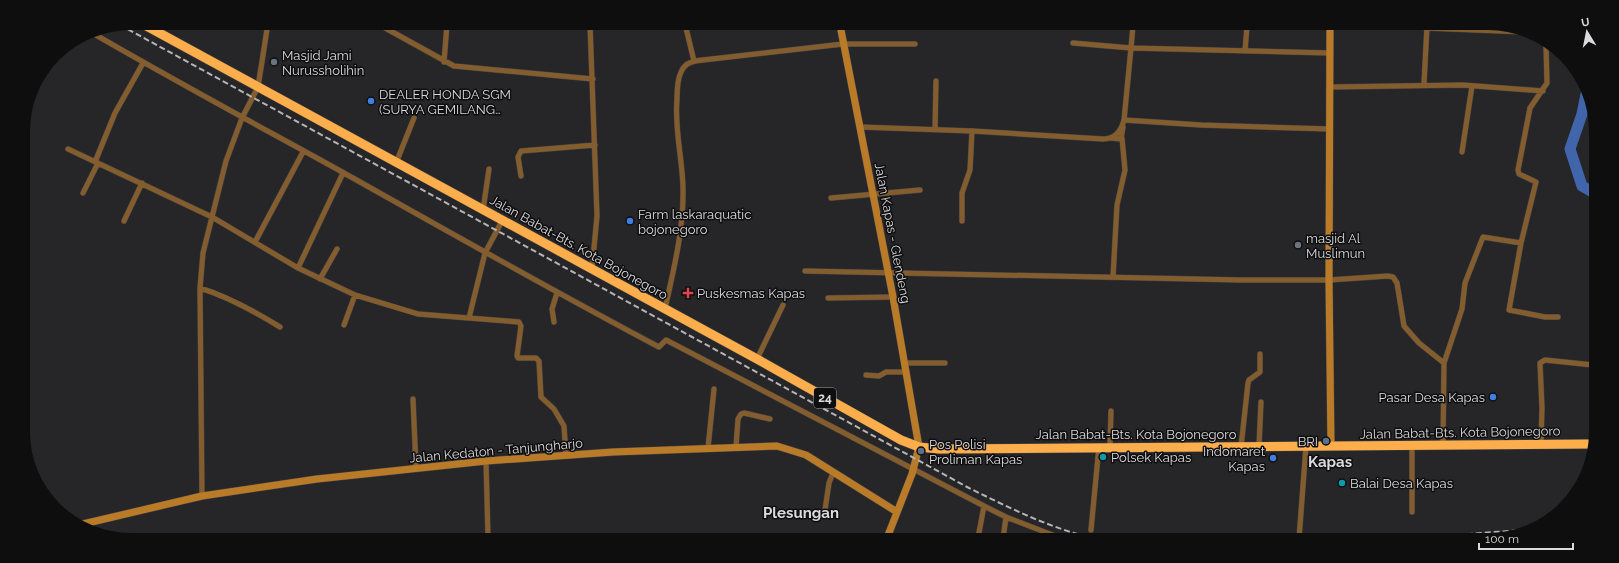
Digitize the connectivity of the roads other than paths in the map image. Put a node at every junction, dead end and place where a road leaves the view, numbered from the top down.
1 (154, 30) edge
2 (267, 30) edge
3 (388, 30) edge
4 (447, 30) edge
5 (590, 30) edge
6 (686, 30) edge
7 (841, 30) edge
8 (1133, 30) edge
9 (1247, 30) edge
10 (1330, 30) edge
11 (1427, 30) edge
12 (97, 36) edge
13 (1073, 43) dead end
14 (843, 44) junction
15 (915, 44) dead end
16 (1131, 48) junction
17 (1546, 48) edge
18 (1245, 51) junction
19 (1330, 53) junction
20 (694, 61) junction
21 (444, 62) junction
22 (143, 63) junction
23 (593, 79) junction
24 (936, 81) dead end
25 (1424, 84) junction
26 (1472, 86) junction
27 (258, 87) junction
28 (1330, 87) junction
29 (1543, 91) junction
30 (242, 118) junction
31 (414, 118) dead end
32 (1124, 120) junction
33 (1122, 126) junction
34 (860, 127) junction
35 (1330, 129) junction
36 (935, 130) junction
37 (972, 131) junction
38 (1110, 138) junction
39 (1122, 138) junction
40 (595, 145) junction
41 (68, 150) dead end
42 (303, 152) junction
43 (1462, 152) dead end
44 (96, 162) junction
45 (396, 163) junction
46 (489, 169) dead end
47 (343, 173) junction
48 (521, 176) dead end
49 (142, 183) junction
50 (920, 190) dead end
51 (83, 193) dead end
52 (873, 194) junction
53 (831, 198) dead end
54 (483, 210) junction
55 (212, 217) junction
56 (502, 220) junction
57 (962, 220) dead end
58 (124, 221) dead end
59 (255, 242) junction
60 (1522, 243) junction
61 (337, 249) dead end
62 (486, 253) junction
63 (298, 268) junction
64 (592, 269) junction
65 (805, 271) dead end
66 (888, 273) junction
67 (1113, 277) junction
68 (320, 279) junction
69 (1329, 280) junction
70 (200, 288) junction
71 (557, 293) junction
72 (355, 295) junction
73 (828, 298) dead end
74 (893, 298) junction
75 (783, 305) dead end
76 (665, 309) junction
77 (1558, 317) dead end
78 (468, 318) junction
79 (554, 322) dead end
80 (344, 325) dead end
81 (280, 327) dead end
82 (1260, 354) dead end
83 (757, 359) junction
84 (945, 362) dead end
85 (905, 364) junction
86 (1444, 364) junction
87 (1589, 365) edge
88 (906, 372) junction
89 (866, 375) dead end
90 (714, 389) dead end
91 (414, 399) dead end
92 (1261, 402) dead end
93 (1111, 411) dead end
94 (770, 420) dead end
95 (1541, 444) junction
96 (1588, 444) edge
97 (1443, 445) junction
98 (1099, 446) junction
99 (1110, 446) junction
100 (1259, 446) junction
101 (1306, 446) junction
102 (1331, 446) junction
103 (1412, 446) junction
104 (736, 447) junction
105 (919, 447) junction
106 (1241, 447) junction
107 (708, 448) junction
108 (566, 456) junction
109 (486, 461) junction
110 (416, 468) junction
111 (913, 469) junction
112 (833, 473) junction
113 (202, 496) junction
114 (984, 506) junction
115 (825, 510) dead end
116 (897, 512) junction
117 (1412, 512) dead end
118 (1006, 517) junction
119 (87, 523) edge
120 (1091, 530) dead end
121 (488, 533) edge
122 (889, 533) edge
123 (979, 533) edge
124 (1004, 533) edge
125 (1047, 533) edge
126 (1299, 533) edge

1 - 27 highway, Jalan Babat-Bts. Kota Bojonegoro / 24
2 - 27 street
3 - 21 street
4 - 21 street
5 - 23 street
6 - 20 street
7 - 14 street, Jalan Kapas - Glendeng
8 - 16 street
9 - 18 street
10 - 19 street
11 - 25 street
12 - 22 street
13 - 16 street
14 - 15 street
14 - 20 street
14 - 34 street, Jalan Kapas - Glendeng
16 - 18 street
16 - 32 street
17 - 29 street
18 - 19 street
19 - 28 street
20 - 76 street
21 - 23 street
22 - 30 street
22 - 44 street
23 - 40 street
24 - 36 street
25 - 26 street
25 - 28 street
26 - 29 street
26 - 43 street
27 - 30 street
27 - 45 highway, Jalan Babat-Bts. Kota Bojonegoro / 24
28 - 35 street
29 - 60 street
30 - 42 street
30 - 55 street
31 - 45 street
32 - 33 street
32 - 35 street
33 - 38 street
33 - 39 street
34 - 36 street
34 - 52 street, Jalan Kapas - Glendeng
35 - 69 street
36 - 37 street
37 - 38 street
37 - 57 street
38 - 39 street
39 - 67 street
40 - 48 street
40 - 64 street
41 - 44 street
42 - 47 street
42 - 59 street
44 - 49 street
44 - 51 street
45 - 54 highway, Jalan Babat-Bts. Kota Bojonegoro / 24
46 - 54 street
47 - 62 street
47 - 63 street
49 - 55 street
49 - 58 street
50 - 52 street
52 - 53 street
52 - 66 street, Jalan Kapas - Glendeng
54 - 56 highway, Jalan Babat-Bts. Kota Bojonegoro / 24
55 - 59 street
55 - 70 street
56 - 62 street
56 - 64 highway, Jalan Babat-Bts. Kota Bojonegoro / 24
59 - 63 street
60 - 77 street
60 - 86 street
61 - 68 street
62 - 71 street
62 - 78 street
63 - 68 street
64 - 76 highway, Jalan Babat-Bts. Kota Bojonegoro / 24
65 - 66 street
66 - 67 street
66 - 74 street, Jalan Kapas - Glendeng
67 - 69 street
68 - 72 street
69 - 86 street
69 - 102 street
70 - 81 street
70 - 113 street
71 - 79 street
71 - 111 street
72 - 78 street
72 - 80 street
73 - 74 street
74 - 85 street, Jalan Kapas - Glendeng
75 - 83 street
76 - 83 highway, Jalan Babat-Bts. Kota Bojonegoro / 24
78 - 108 street
82 - 106 street
83 - 105 highway, Jalan Babat-Bts. Kota Bojonegoro / 24
84 - 85 street
85 - 88 street, Jalan Kapas - Glendeng
86 - 97 street
87 - 95 street
88 - 89 street
88 - 105 street, Jalan Kapas - Glendeng
90 - 107 street
91 - 110 street
92 - 100 street
93 - 99 street
94 - 104 street
95 - 96 highway, Jalan Babat-Bts. Kota Bojonegoro / 24
95 - 97 highway, Jalan Babat-Bts. Kota Bojonegoro / 24
97 - 103 highway, Jalan Babat-Bts. Kota Bojonegoro / 24
98 - 99 highway, Jalan Babat-Bts. Kota Bojonegoro / 24
98 - 105 highway, Jalan Babat-Bts. Kota Bojonegoro / 24
98 - 120 street
99 - 106 highway, Jalan Babat-Bts. Kota Bojonegoro / 24
100 - 101 highway, Jalan Babat-Bts. Kota Bojonegoro / 24
100 - 106 highway, Jalan Babat-Bts. Kota Bojonegoro / 24
101 - 102 highway, Jalan Babat-Bts. Kota Bojonegoro / 24
101 - 126 street
102 - 103 highway, Jalan Babat-Bts. Kota Bojonegoro / 24
103 - 117 street
104 - 107 street, Jalan Kedaton - Tanjungharjo
104 - 112 street, Jalan Kedaton - Tanjungharjo
105 - 111 street
107 - 108 street, Jalan Kedaton - Tanjungharjo
108 - 109 street, Jalan Kedaton - Tanjungharjo
109 - 110 street, Jalan Kedaton - Tanjungharjo
109 - 121 street
110 - 113 street, Jalan Kedaton - Tanjungharjo
111 - 114 street
111 - 116 street
112 - 115 street
112 - 116 street, Jalan Kedaton - Tanjungharjo
113 - 119 street, Jalan Kedaton - Tanjungharjo
114 - 118 street
114 - 123 street
116 - 122 street
118 - 124 street
118 - 125 street

